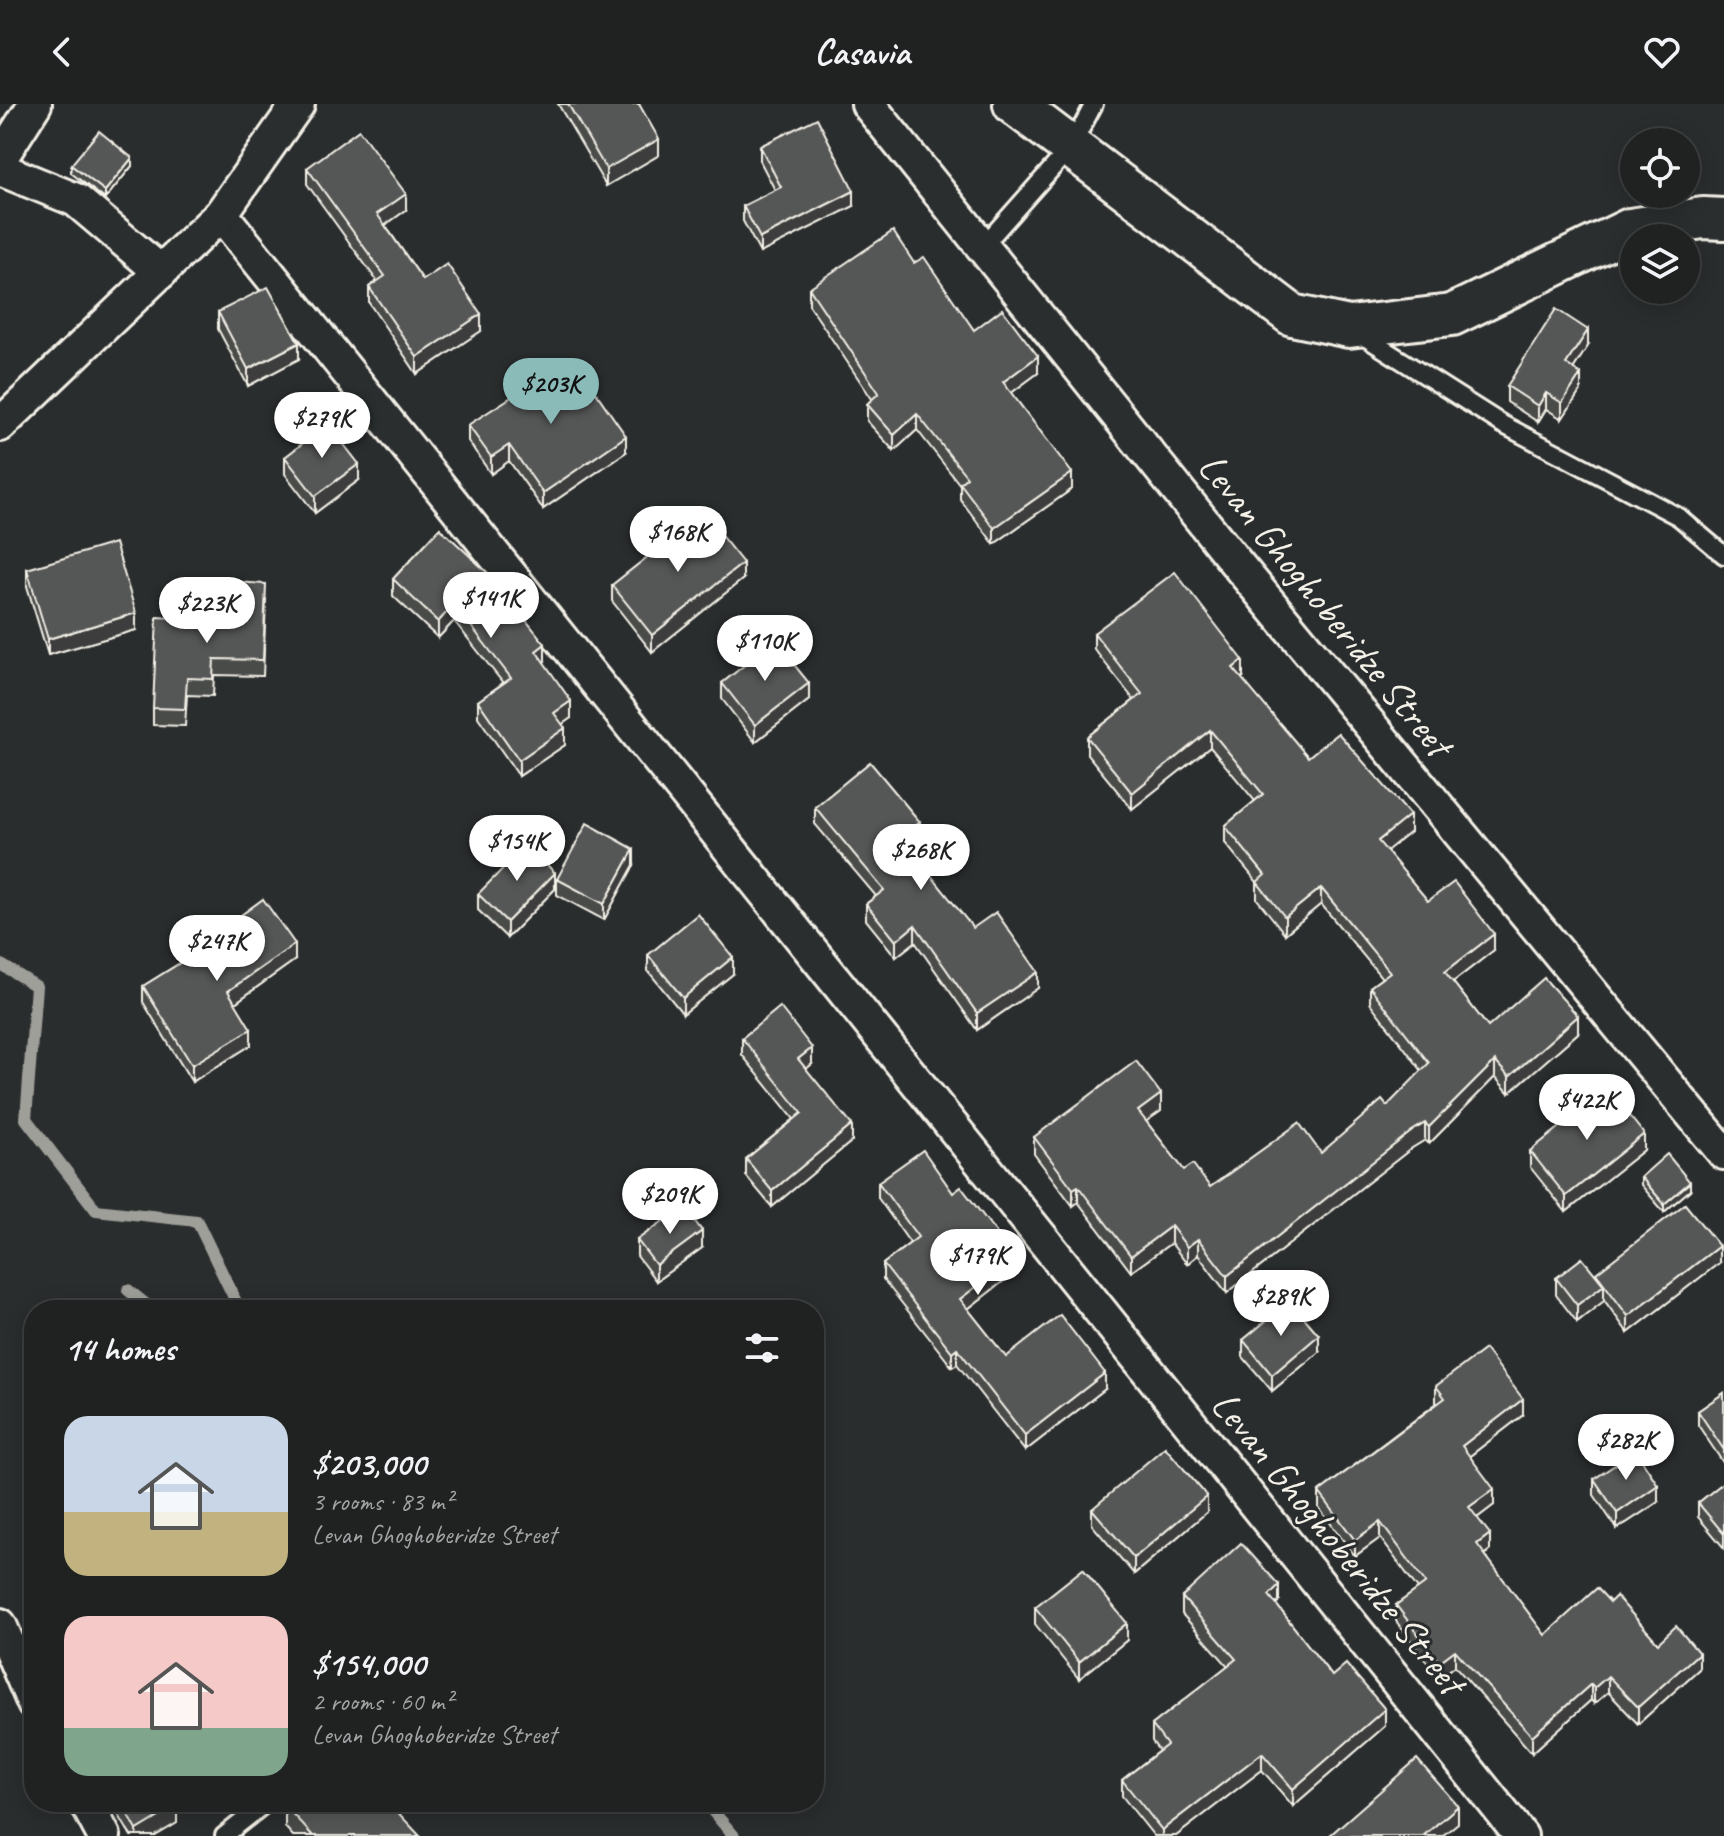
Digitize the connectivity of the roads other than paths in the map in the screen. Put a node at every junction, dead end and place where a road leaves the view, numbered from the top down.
1 (35, 104) edge
2 (868, 104) edge
3 (1014, 104) edge
4 (1094, 104) edge
5 (291, 110) edge
6 (1071, 147) junction
7 (0, 159) edge
8 (0, 169) edge
9 (221, 214) junction
10 (1724, 219) edge
11 (983, 246) junction
12 (161, 272) junction
13 (1349, 327) junction
14 (0, 425) edge
15 (1724, 555) edge
16 (1724, 1153) edge
17 (0, 1625) edge
18 (24, 1681) edge
19 (91, 1812) edge
20 (254, 1812) edge
21 (104, 1836) edge
22 (224, 1836) edge
23 (1521, 1836) edge

1 - 7 street
2 - 11 street, Levan Ghoghoberidze Street
3 - 6 street
4 - 6 lane
5 - 9 street
6 - 11 lane
6 - 13 street
8 - 12 street
9 - 12 street
9 - 23 street, Levan Ghoghoberidze Street
10 - 13 street
11 - 16 street, Levan Ghoghoberidze Street
12 - 14 street
13 - 15 lane
17 - 18 street
19 - 21 street
20 - 22 lane

